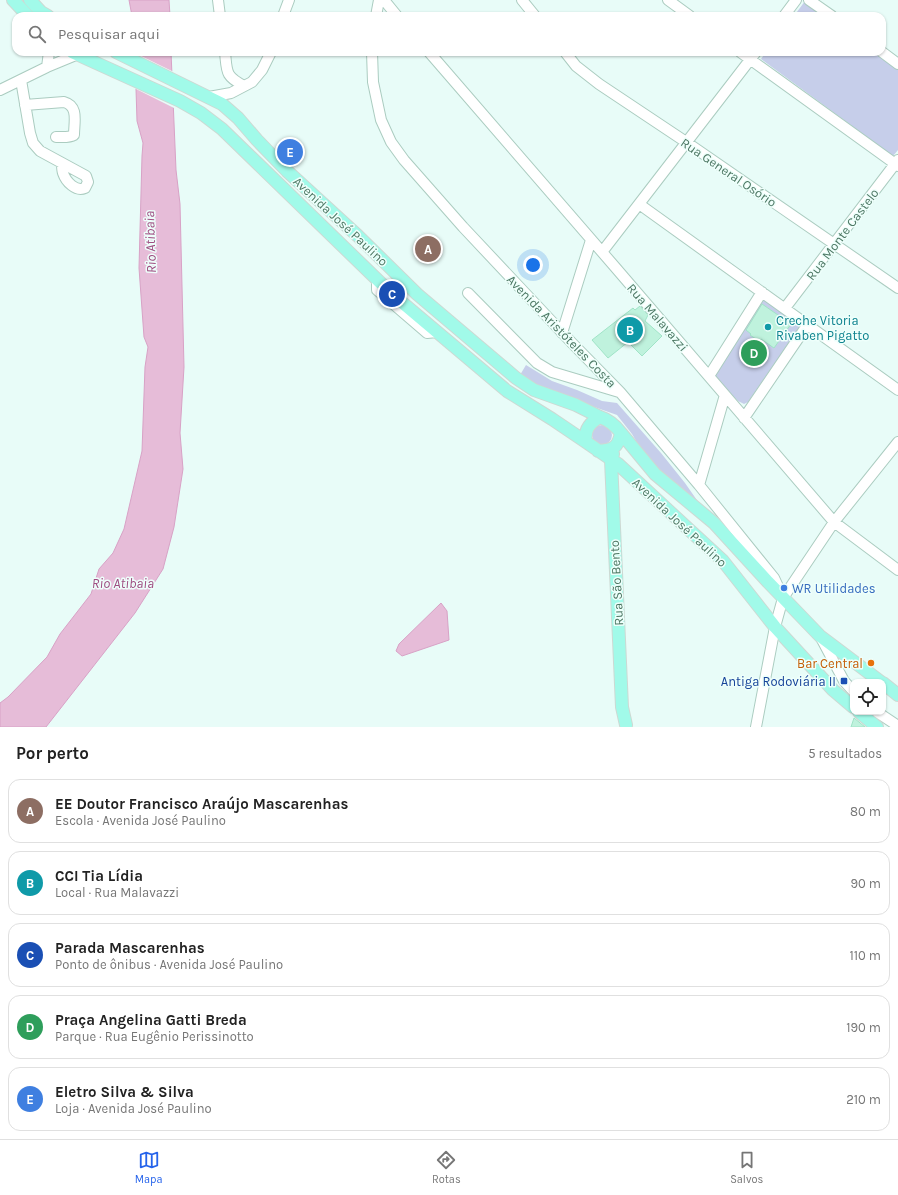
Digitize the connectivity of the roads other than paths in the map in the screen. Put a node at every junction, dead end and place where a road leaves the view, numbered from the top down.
1 (13, 0) edge
2 (30, 0) edge
3 (218, 0) edge
4 (289, 0) edge
5 (379, 0) edge
6 (384, 0) edge
7 (522, 0) edge
8 (668, 0) edge
9 (796, 0) edge
10 (809, 0) edge
11 (24, 12) edge
12 (41, 12) edge
13 (220, 12) edge
14 (284, 12) edge
15 (377, 12) edge
16 (394, 12) edge
17 (532, 12) edge
18 (684, 12) edge
19 (787, 12) edge
20 (826, 12) edge
21 (886, 55) edge
22 (48, 56) edge
23 (68, 56) edge
24 (80, 56) edge
25 (123, 56) edge
26 (225, 56) edge
27 (268, 56) edge
28 (372, 56) edge
29 (432, 56) edge
30 (568, 56) edge
31 (753, 56) edge
32 (898, 64) edge
33 (47, 67) junction
34 (21, 80) junction
35 (244, 86) junction
36 (0, 90) edge
37 (208, 97) junction
38 (25, 106) junction
39 (56, 137) dead end
40 (686, 142) junction
41 (62, 163) dead end
42 (897, 163) edge
43 (639, 204) junction
44 (592, 240) junction
45 (834, 244) junction
46 (602, 252) junction
47 (898, 288) edge
48 (762, 292) junction
49 (468, 293) dead end
50 (785, 308) junction
51 (808, 324) junction
52 (562, 333) junction
53 (709, 376) junction
54 (898, 390) edge
55 (620, 392) junction
56 (725, 395) junction
57 (600, 417) junction
58 (744, 418) junction
59 (621, 433) junction
60 (586, 442) junction
61 (898, 442) edge
62 (615, 447) junction
63 (598, 451) junction
64 (610, 460) junction
65 (700, 485) junction
66 (834, 522) junction
67 (898, 570) edge
68 (783, 598) junction
69 (775, 627) junction
70 (820, 636) junction
71 (877, 679) edge
72 (886, 686) edge
73 (850, 688) edge
74 (898, 695) edge
75 (850, 704) edge
76 (864, 715) edge
77 (882, 715) edge
78 (623, 726) edge
79 (898, 726) edge
80 (756, 727) edge
81 (878, 727) edge

1 - 11 main road
2 - 12 main road
3 - 13 street
4 - 14 street
5 - 15 street
6 - 16 street
7 - 17 street
8 - 18 street
9 - 19 street
10 - 20 street
21 - 32 street
22 - 33 street
23 - 33 street
24 - 60 main road, Avenida José Paulino
25 - 37 main road, Avenida José Paulino
26 - 35 street
27 - 35 street
28 - 52 street, Avenida Aristóteles Costa
29 - 44 street, Rua Malavazzi
30 - 40 street, Rua General Osório
31 - 40 street
31 - 42 street
33 - 34 street
34 - 36 street
34 - 38 street
35 - 37 street
37 - 57 main road, Avenida José Paulino
38 - 39 street
38 - 41 street
40 - 43 street
40 - 45 street, Rua General Osório
42 - 45 street, Rua Monte Castelo
43 - 46 street
43 - 48 street
44 - 46 street, Rua Malavazzi
44 - 52 street
45 - 47 street, Rua General Osório
45 - 50 street, Rua Monte Castelo
46 - 53 street, Rua Malavazzi
48 - 50 street
48 - 53 street
49 - 55 street
50 - 51 street
51 - 54 street
51 - 58 street
52 - 55 street, Avenida Aristóteles Costa
53 - 56 street, Rua Malavazzi
55 - 65 street, Avenida Aristóteles Costa
56 - 58 street, Rua Malavazzi
56 - 65 street
57 - 59 main road
57 - 60 main road
58 - 66 street, Rua Malavazzi
59 - 62 main road
59 - 68 main road, Avenida José Paulino
60 - 63 main road
61 - 66 street
62 - 63 main road
62 - 64 main road
63 - 64 main road, Avenida José Paulino
64 - 69 main road, Avenida José Paulino
64 - 78 main road, Rua São Bento
65 - 68 street, Avenida Aristóteles Costa
66 - 67 street, Rua Malavazzi
66 - 68 street
68 - 69 street
68 - 70 main road, Avenida José Paulino
69 - 75 main road, Avenida José Paulino
69 - 80 street
70 - 71 main road, Avenida José Paulino
70 - 73 street
72 - 74 main road, Avenida José Paulino
76 - 81 main road
77 - 79 street

